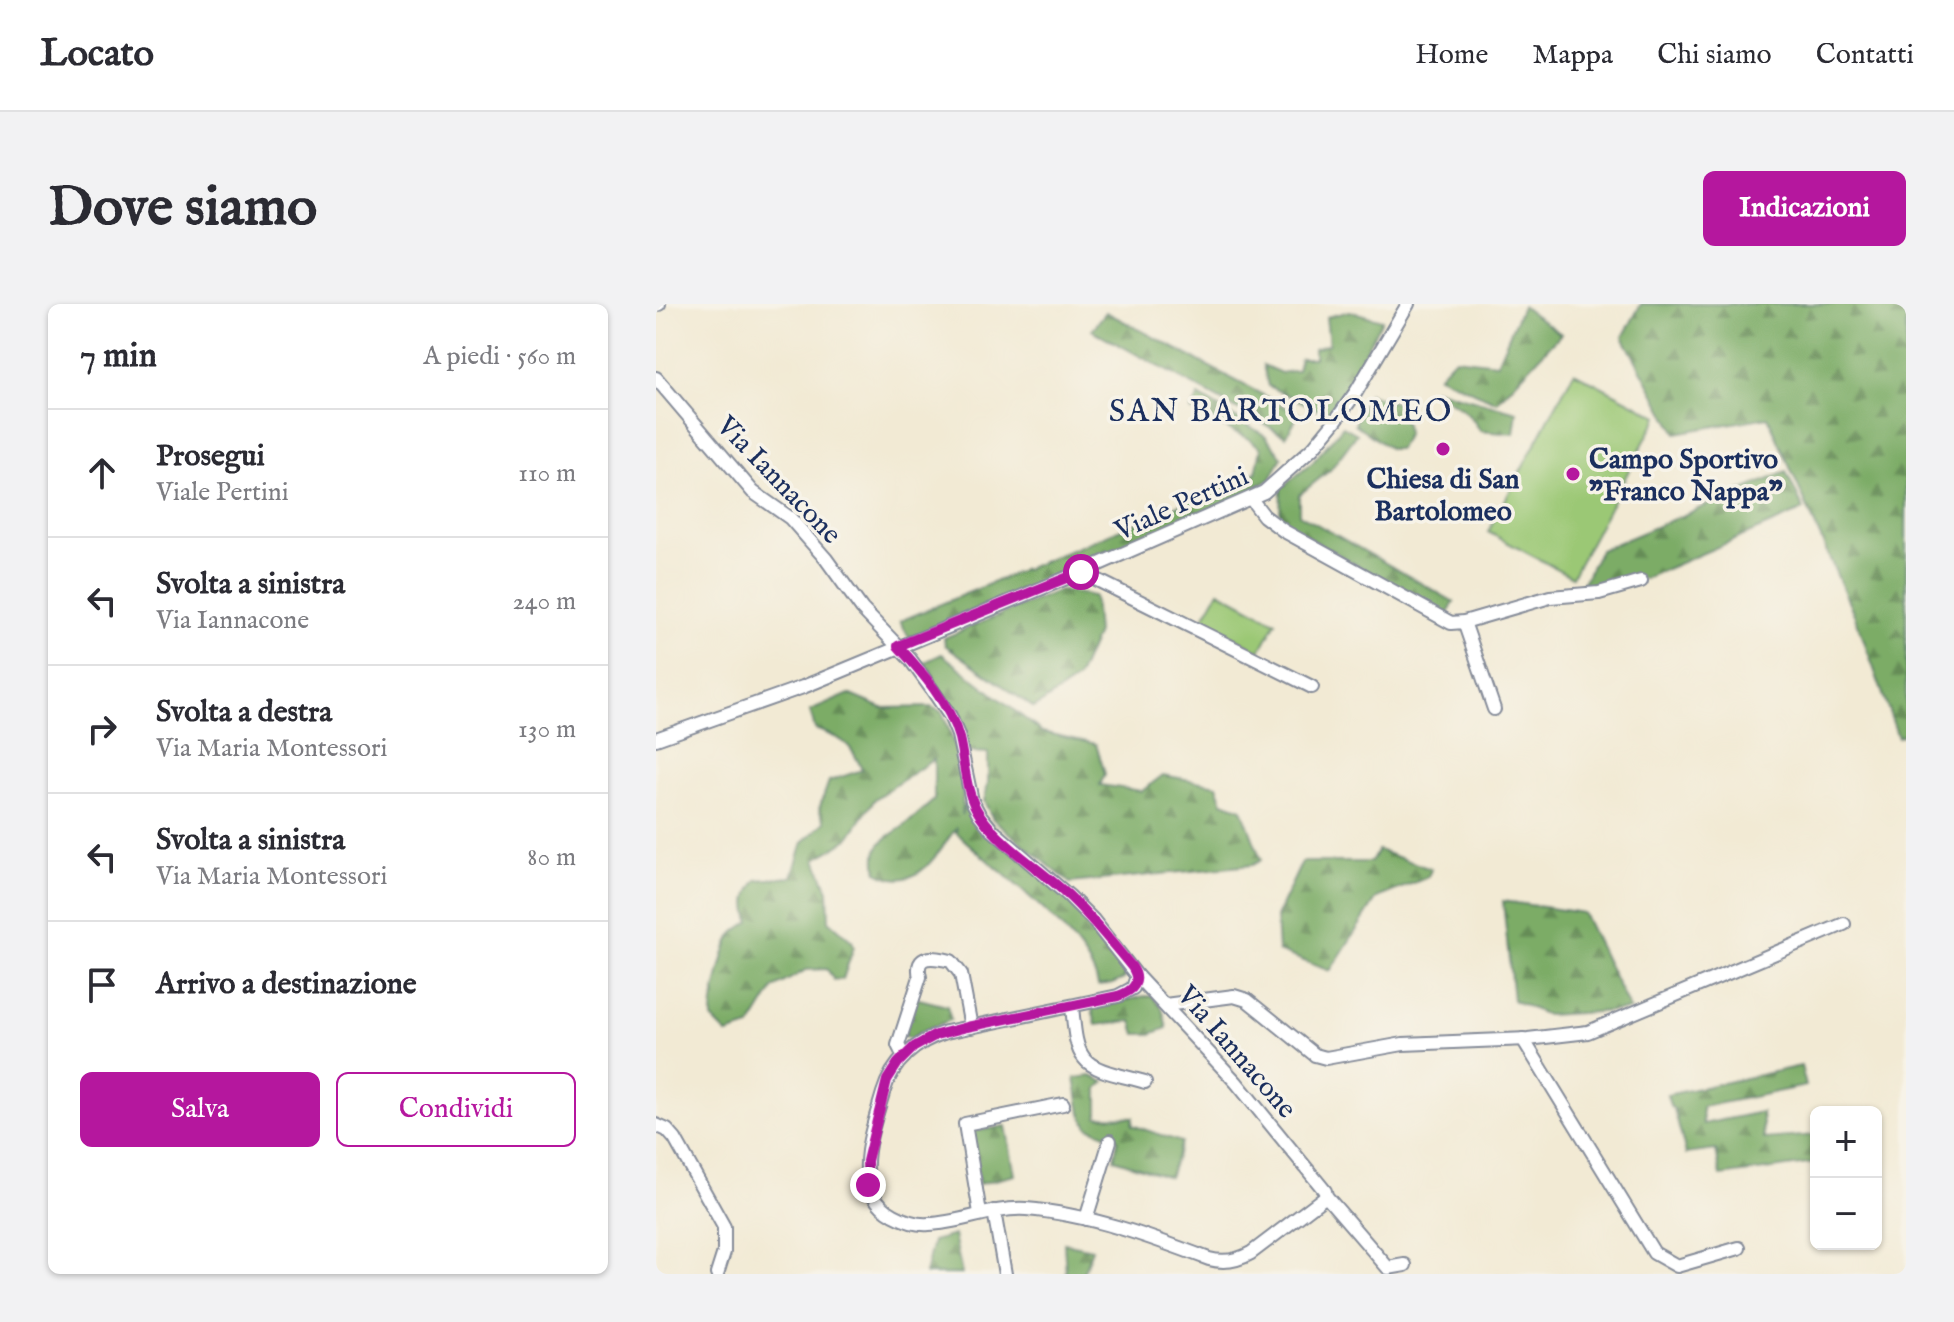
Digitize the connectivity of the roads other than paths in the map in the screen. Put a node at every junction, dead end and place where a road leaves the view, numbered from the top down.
1 (1408, 304) edge
2 (656, 378) edge
3 (1251, 499) junction
4 (1081, 572) junction
5 (1641, 581) dead end
6 (1464, 622) junction
7 (898, 646) junction
8 (1312, 687) dead end
9 (1494, 709) dead end
10 (656, 739) edge
11 (1844, 924) dead end
12 (1137, 976) junction
13 (1165, 1005) junction
14 (1072, 1007) junction
15 (971, 1027) junction
16 (1523, 1039) junction
17 (904, 1057) junction
18 (1145, 1082) dead end
19 (1063, 1104) dead end
20 (656, 1125) edge
21 (1110, 1141) dead end
22 (1326, 1196) junction
23 (994, 1211) junction
24 (980, 1213) junction
25 (1086, 1219) junction
26 (1739, 1248) dead end
27 (1405, 1265) dead end
28 (717, 1274) edge
29 (1005, 1274) edge

1 - 3 street, Viale Pertini
2 - 7 street, Via Iannacone
3 - 4 street, Viale Pertini
3 - 6 street
4 - 7 street, Viale Pertini
4 - 8 street
5 - 6 street
6 - 9 street
7 - 10 street, Viale Pertini
7 - 12 street, Via Iannacone
11 - 16 street
12 - 13 street, Via Iannacone
12 - 14 street
13 - 16 street
13 - 22 street, Via Iannacone
14 - 15 street
14 - 18 street
15 - 17 street
15 - 17 street
16 - 26 street
17 - 24 street
19 - 24 street
20 - 28 street
21 - 25 street
22 - 25 street
22 - 27 street, Via Iannacone
23 - 24 street
23 - 25 street
23 - 29 street

